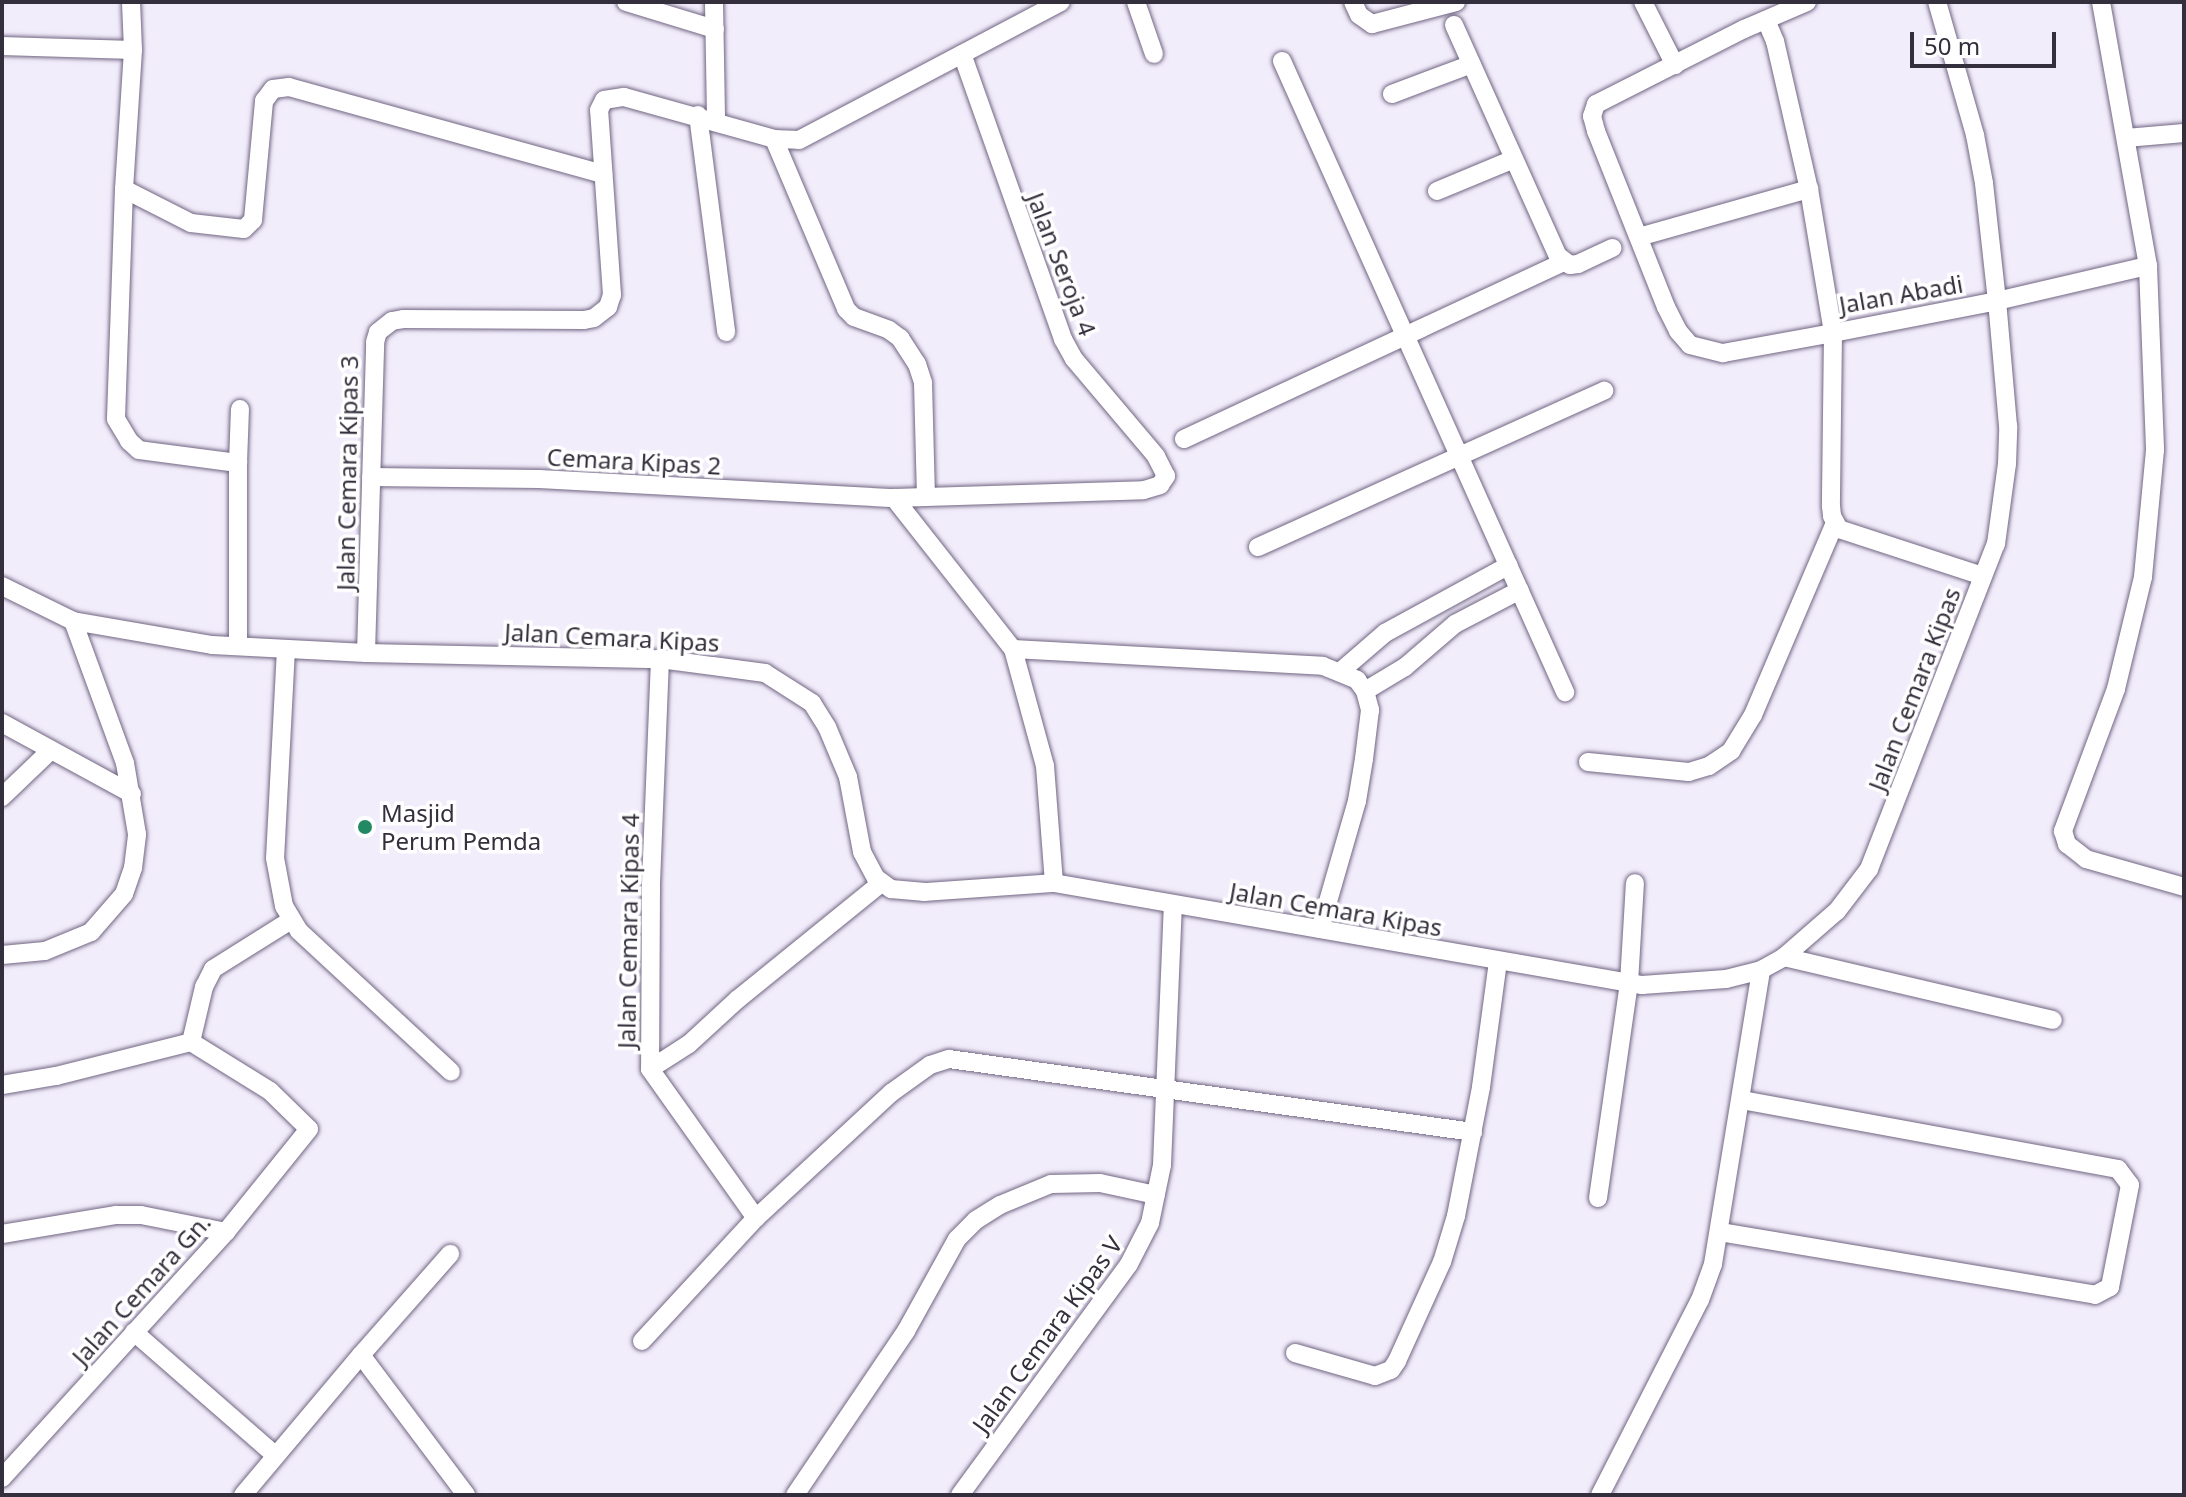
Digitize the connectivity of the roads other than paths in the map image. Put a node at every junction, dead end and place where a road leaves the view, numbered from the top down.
1 (131, 2) edge
2 (626, 2) edge
3 (714, 2) edge
4 (1061, 2) edge
5 (1136, 2) edge
6 (1353, 2) edge
7 (1456, 2) edge
8 (1643, 2) edge
9 (1807, 2) edge
10 (1937, 2) edge
11 (2101, 2) edge
12 (1766, 20) junction
13 (1454, 25) dead end
14 (715, 29) junction
15 (2, 46) edge
16 (133, 50) junction
17 (962, 54) junction
18 (1154, 54) dead end
19 (1282, 61) dead end
20 (1472, 64) junction
21 (1675, 65) junction
22 (1392, 94) dead end
23 (707, 118) junction
24 (2184, 133) edge
25 (2126, 138) junction
26 (774, 139) junction
27 (1514, 159) junction
28 (603, 174) junction
29 (124, 189) junction
30 (1809, 189) junction
31 (1437, 191) dead end
32 (1639, 237) junction
33 (1612, 248) dead end
34 (1563, 262) junction
35 (2148, 266) junction
36 (1997, 301) junction
37 (726, 332) dead end
38 (1833, 333) junction
39 (1405, 336) junction
40 (1604, 391) dead end
41 (240, 409) dead end
42 (1184, 439) dead end
43 (1460, 456) junction
44 (238, 463) junction
45 (371, 477) junction
46 (926, 496) junction
47 (894, 498) junction
48 (1835, 523) junction
49 (1258, 547) dead end
50 (1509, 565) junction
51 (1983, 576) junction
52 (2, 586) edge
53 (1465, 589) junction
54 (1520, 590) junction
55 (1478, 612) junction
56 (1410, 619) junction
57 (73, 621) junction
58 (1428, 644) junction
59 (238, 646) junction
60 (286, 649) junction
61 (1013, 649) junction
62 (366, 653) junction
63 (660, 659) junction
64 (1341, 671) junction
65 (1365, 691) junction
66 (1565, 692) dead end
67 (2, 723) edge
68 (51, 750) junction
69 (1588, 762) dead end
70 (132, 794) junction
71 (2, 797) edge
72 (881, 883) junction
73 (1054, 883) junction
74 (1635, 883) dead end
75 (2184, 887) edge
76 (1173, 905) junction
77 (291, 920) junction
78 (1320, 929) junction
79 (2, 955) edge
80 (1784, 957) junction
81 (1498, 962) junction
82 (1761, 970) junction
83 (1629, 983) junction
84 (2053, 1020) dead end
85 (191, 1042) junction
86 (650, 1069) junction
87 (451, 1072) dead end
88 (2, 1085) edge
89 (1164, 1091) junction
90 (1743, 1100) junction
91 (1473, 1132) junction
92 (1156, 1195) junction
93 (1598, 1198) dead end
94 (756, 1218) junction
95 (226, 1232) junction
96 (1720, 1232) junction
97 (4, 1237) edge
98 (450, 1254) dead end
99 (134, 1332) junction
100 (642, 1341) dead end
101 (1295, 1353) dead end
102 (361, 1355) junction
103 (275, 1455) junction
104 (2, 1478) edge
105 (243, 1495) edge
106 (466, 1495) edge
107 (795, 1495) edge
108 (960, 1495) edge
109 (1600, 1495) edge

1 - 16 street
2 - 14 street
3 - 14 street
4 - 17 street, Jalan Cemara Kipas 3
5 - 18 street
6 - 7 street
8 - 21 street
9 - 12 street
10 - 36 street, Jalan Cemara Kipas
11 - 25 street
12 - 21 street
12 - 30 street, Jalan Abadi
13 - 20 street
14 - 23 street
15 - 16 street
16 - 29 street
17 - 26 street, Jalan Cemara Kipas 3
17 - 46 street, Jalan Seroja 4
19 - 39 street
20 - 22 street
20 - 27 street
21 - 32 street
23 - 26 street, Jalan Cemara Kipas 3
23 - 28 street, Jalan Cemara Kipas 3
23 - 37 street
24 - 25 street
25 - 35 street
26 - 46 street
27 - 31 street
27 - 34 street
28 - 29 street
28 - 45 street, Jalan Cemara Kipas 3
29 - 44 street
30 - 32 street
30 - 38 street, Jalan Abadi
32 - 38 street
33 - 34 street
34 - 39 street
35 - 36 street, Jalan Abadi
35 - 75 street
36 - 38 street, Jalan Abadi
36 - 51 street, Jalan Cemara Kipas
38 - 48 street
39 - 42 street
39 - 43 street
40 - 43 street
41 - 44 street
43 - 49 street
43 - 50 street
44 - 59 street
45 - 47 street, Cemara Kipas 2
45 - 62 street, Jalan Cemara Kipas 3
46 - 47 street, Jalan Seroja 4
47 - 61 street
48 - 51 street
48 - 69 street
50 - 53 street
50 - 54 street
51 - 80 street, Jalan Cemara Kipas
52 - 57 street, Jalan Cemara Kipas
53 - 55 street
53 - 56 street
54 - 55 street
54 - 66 street
55 - 58 street
56 - 58 street
56 - 64 street
57 - 59 street, Jalan Cemara Kipas
57 - 70 street
58 - 65 street
59 - 60 street, Jalan Cemara Kipas
60 - 62 street, Jalan Cemara Kipas
60 - 77 street
61 - 64 street
61 - 73 street
62 - 63 street, Jalan Cemara Kipas
63 - 72 street, Jalan Cemara Kipas
63 - 86 street, Jalan Cemara Kipas 4
64 - 65 street
65 - 78 street
67 - 68 street
68 - 70 street
68 - 71 street
70 - 79 street
72 - 73 street, Jalan Cemara Kipas
72 - 86 street
73 - 76 street, Jalan Cemara Kipas
74 - 83 street
76 - 78 street, Jalan Cemara Kipas
76 - 89 street, Jalan Cemara Kipas V
77 - 85 street
77 - 87 street
78 - 81 street, Jalan Cemara Kipas
80 - 82 street, Jalan Cemara Kipas
80 - 84 street
81 - 83 street, Jalan Cemara Kipas
81 - 91 street
82 - 83 street, Jalan Cemara Kipas
82 - 90 street
83 - 93 street
85 - 88 street
85 - 95 street, Jalan Cemara Gn.
86 - 94 street, Jalan Cemara Kipas 4
89 - 91 street
89 - 92 street, Jalan Cemara Kipas V
89 - 94 street
90 - 96 street
90 - 96 street
91 - 101 street
92 - 107 street
92 - 108 street, Jalan Cemara Kipas V
94 - 100 street
95 - 97 street
95 - 99 street, Jalan Cemara Gn.
96 - 109 street
98 - 102 street
99 - 103 street
99 - 104 street, Jalan Cemara Gn.
102 - 103 street
102 - 106 street
103 - 105 street

